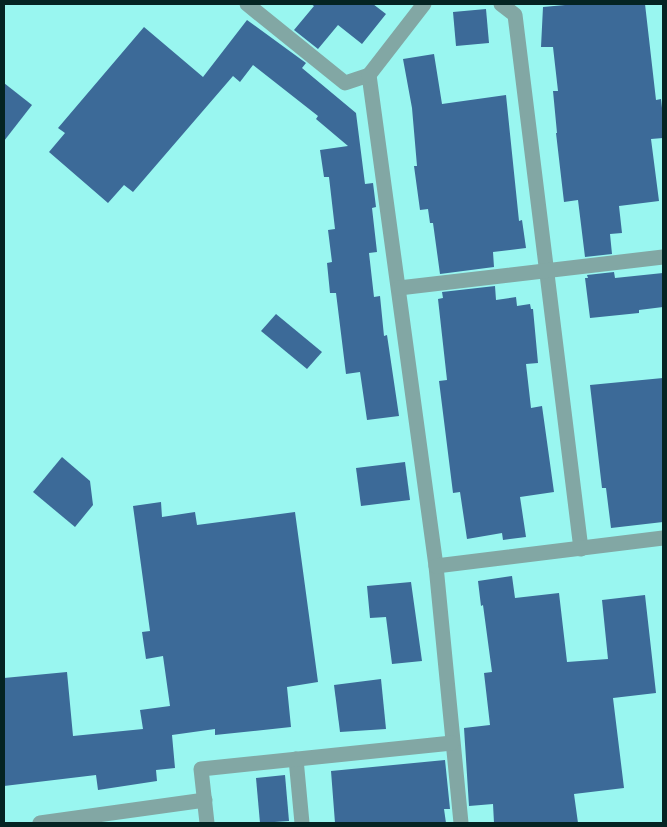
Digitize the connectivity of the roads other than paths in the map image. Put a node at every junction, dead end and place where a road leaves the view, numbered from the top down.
1 (247, 4) edge
2 (424, 4) edge
3 (501, 4) edge
4 (369, 75) junction
5 (663, 258) edge
6 (547, 271) junction
7 (399, 288) junction
8 (663, 538) edge
9 (581, 548) junction
10 (436, 566) junction
11 (452, 743) junction
12 (296, 759) junction
13 (205, 800) junction
14 (40, 823) edge
15 (207, 823) edge
16 (302, 823) edge
17 (461, 823) edge

1 - 4 street
2 - 4 street
3 - 6 street
4 - 7 street
5 - 6 street
6 - 7 street
6 - 9 street
7 - 10 street
8 - 9 street
9 - 10 street
10 - 11 street
11 - 12 street
11 - 17 street
12 - 13 street
12 - 16 street
13 - 14 street
13 - 15 street

